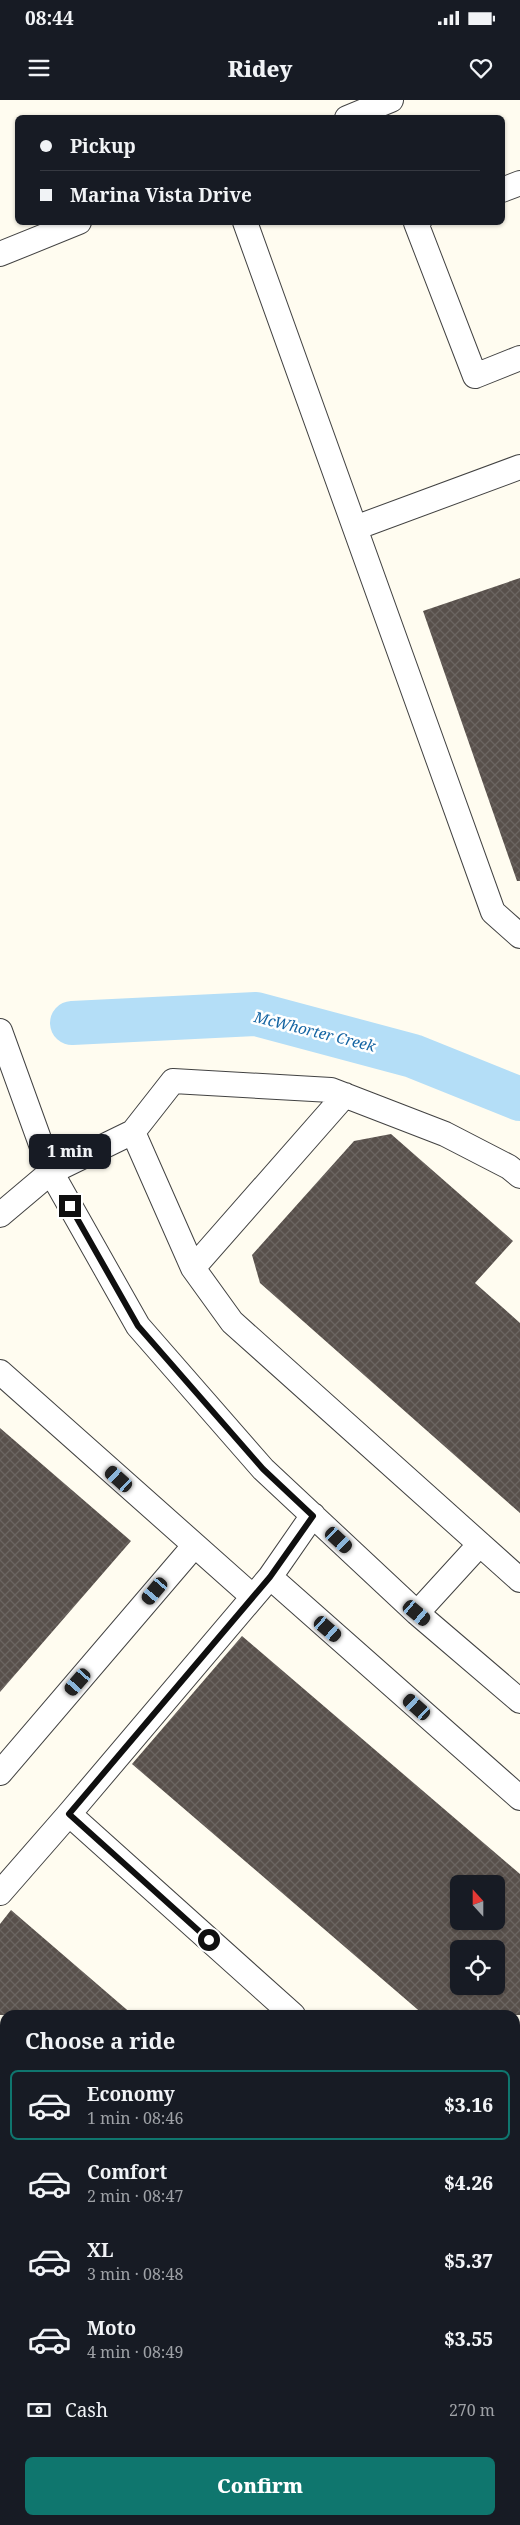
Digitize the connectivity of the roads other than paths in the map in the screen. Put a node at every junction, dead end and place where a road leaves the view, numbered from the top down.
1 (392, 100) edge
2 (354, 115) edge
3 (520, 184) edge
4 (505, 189) edge
5 (72, 225) edge
6 (246, 225) edge
7 (417, 225) edge
8 (0, 254) edge
9 (520, 358) edge
10 (520, 467) edge
11 (355, 528) junction
12 (520, 936) edge
13 (0, 1031) edge
14 (345, 1095) junction
15 (133, 1132) junction
16 (51, 1172) junction
17 (520, 1176) edge
18 (0, 1215) edge
19 (193, 1268) junction
20 (0, 1372) edge
21 (313, 1516) junction
22 (480, 1544) junction
23 (194, 1546) junction
24 (270, 1577) junction
25 (520, 1580) edge
26 (252, 1596) junction
27 (417, 1613) junction
28 (520, 1701) edge
29 (0, 1773) edge
30 (520, 1798) edge
31 (69, 1814) junction
32 (0, 1893) edge
33 (287, 2010) edge

1 - 2 street
3 - 4 street
5 - 8 street
6 - 11 street
7 - 9 street
10 - 11 street
11 - 12 street
13 - 16 street
14 - 15 street
14 - 17 street
14 - 19 street
15 - 16 street
15 - 19 street
16 - 18 street
16 - 21 street
19 - 22 street
20 - 23 street
21 - 24 street
21 - 27 street
22 - 25 street
22 - 27 street
23 - 26 street
23 - 29 street
24 - 26 street
24 - 30 street
26 - 31 street
27 - 28 street
31 - 32 street
31 - 33 street

